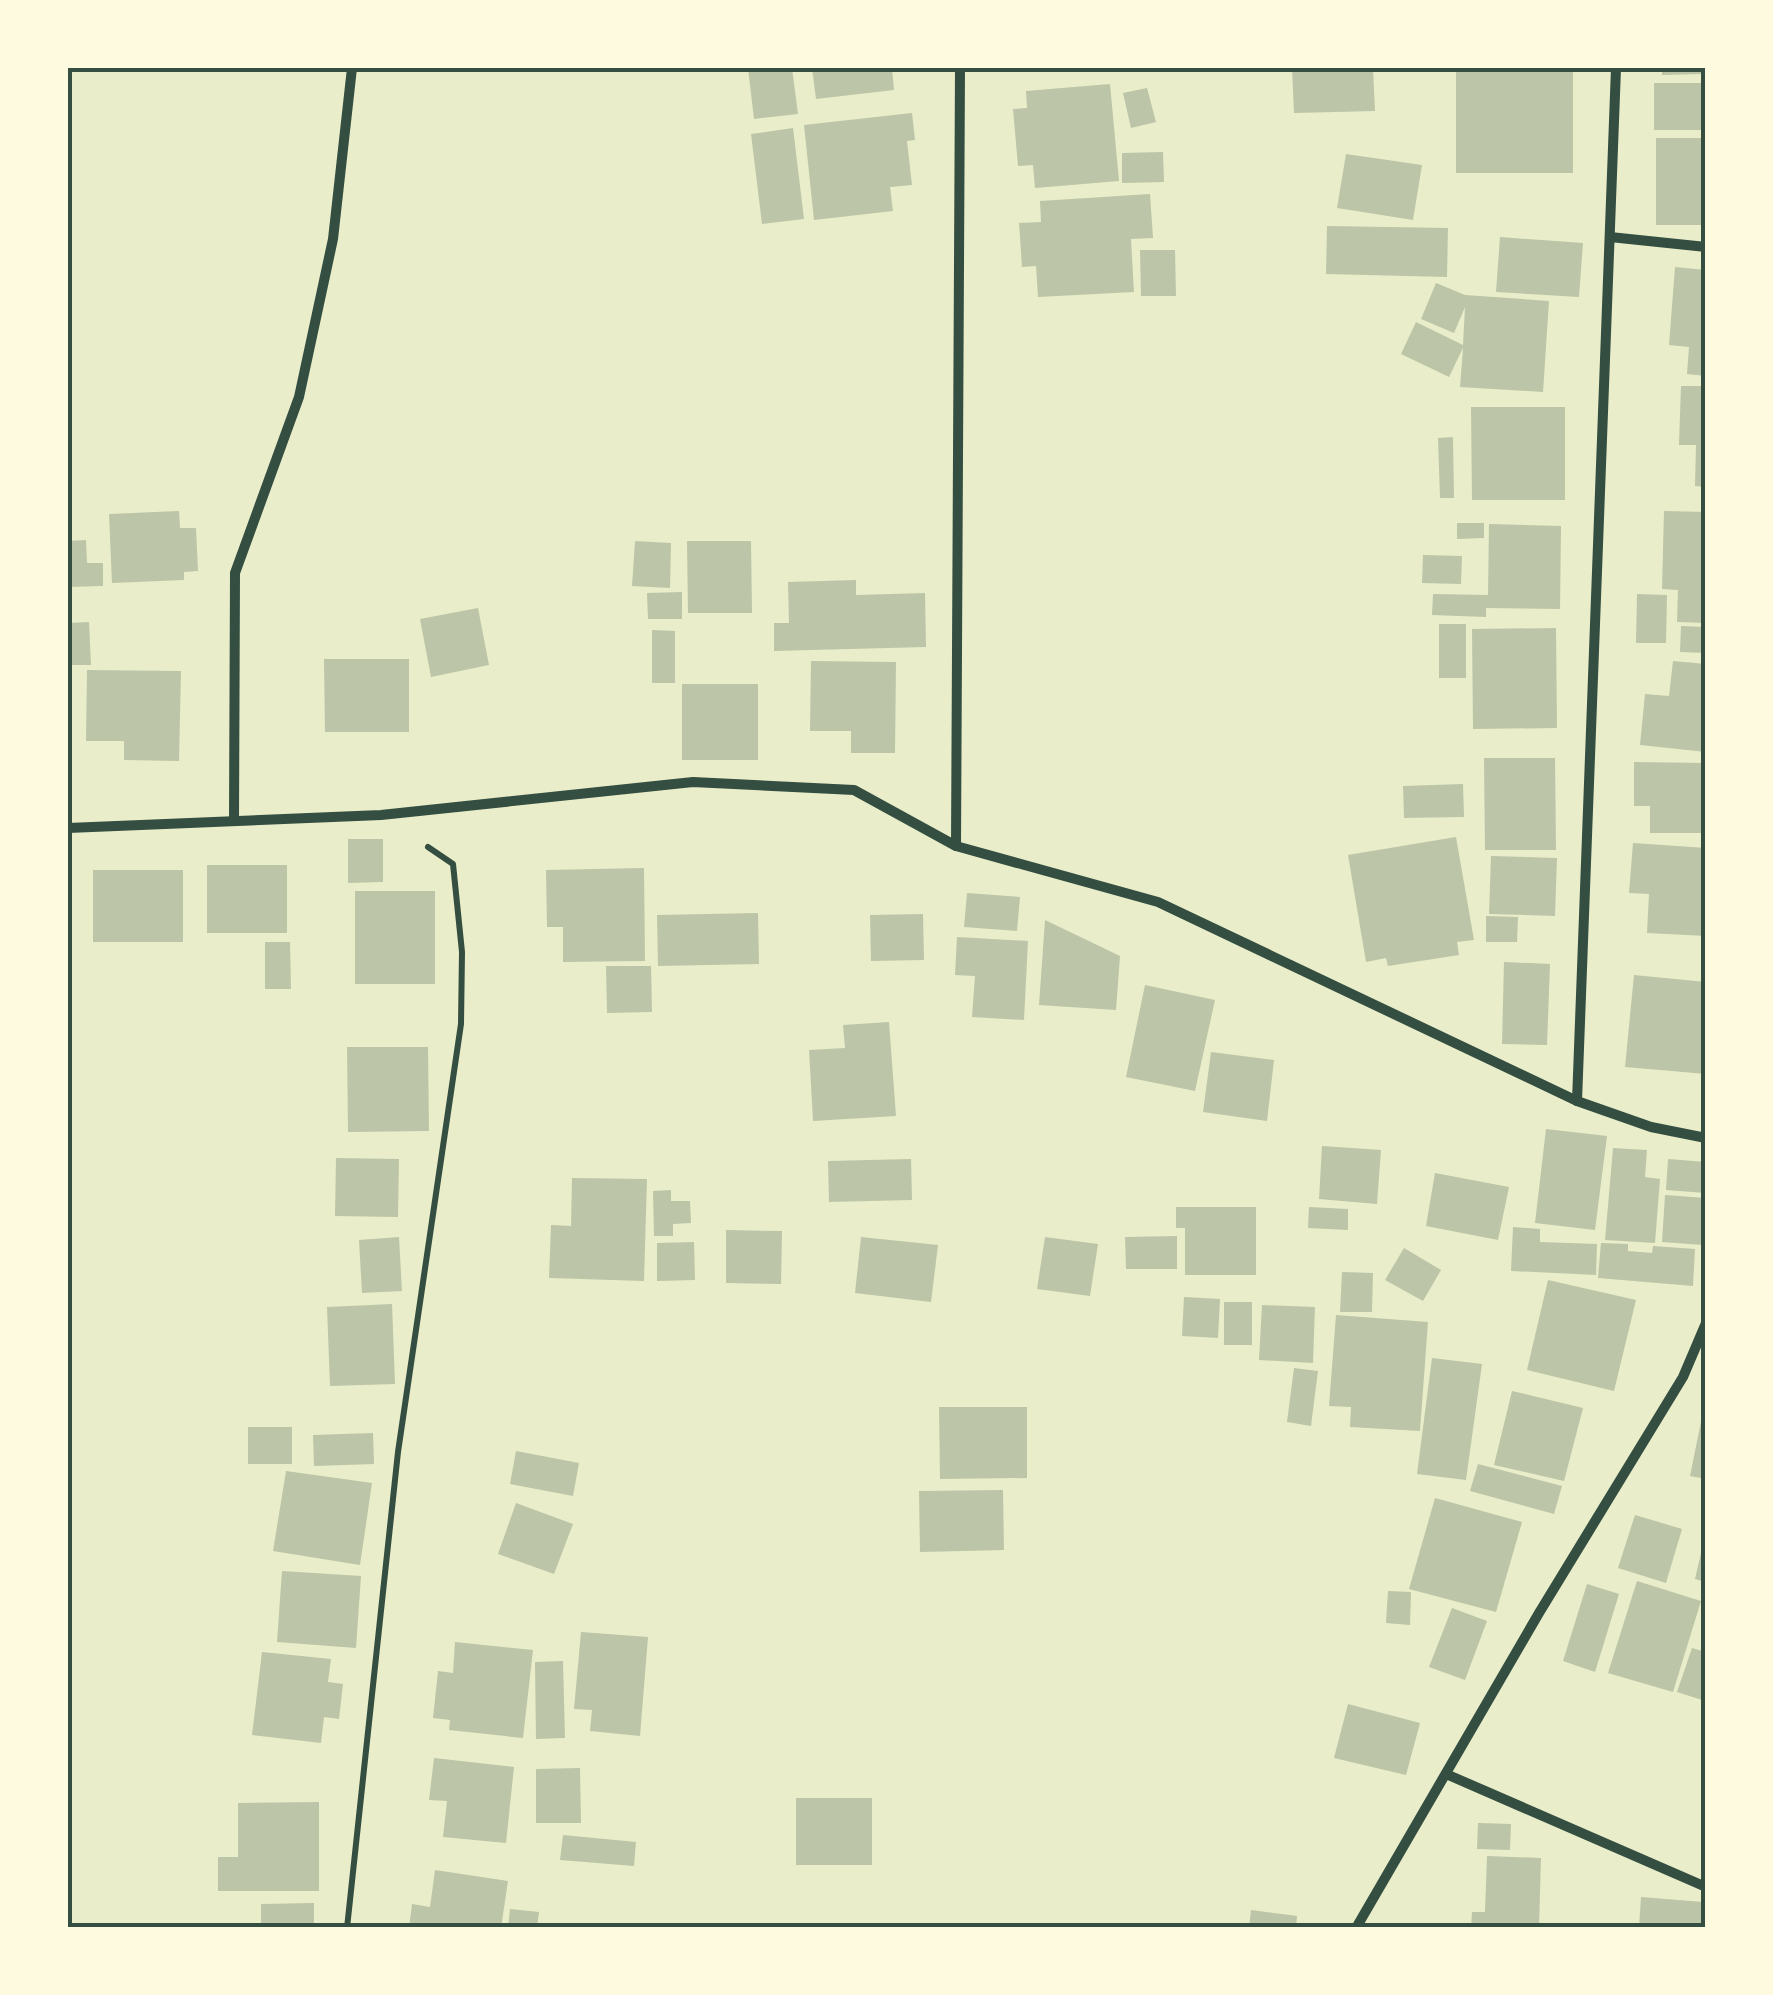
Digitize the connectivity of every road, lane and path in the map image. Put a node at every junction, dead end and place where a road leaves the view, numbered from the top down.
1 (352, 68) edge
2 (960, 68) edge
3 (1616, 68) edge
4 (1610, 237) junction
5 (1706, 246) edge
6 (381, 815) junction
7 (234, 821) junction
8 (68, 828) edge
9 (956, 846) junction
10 (1577, 1101) junction
11 (1706, 1138) edge
12 (1706, 1323) edge
13 (1446, 1774) junction
14 (1706, 1888) edge
15 (347, 1928) edge
16 (1356, 1928) edge

1 - 7 street
2 - 9 street
3 - 4 street
4 - 5 street
4 - 10 street
6 - 7 street
6 - 9 street
6 - 15 path
7 - 8 street
9 - 10 street
10 - 11 street
12 - 13 street
13 - 14 street
13 - 16 street

